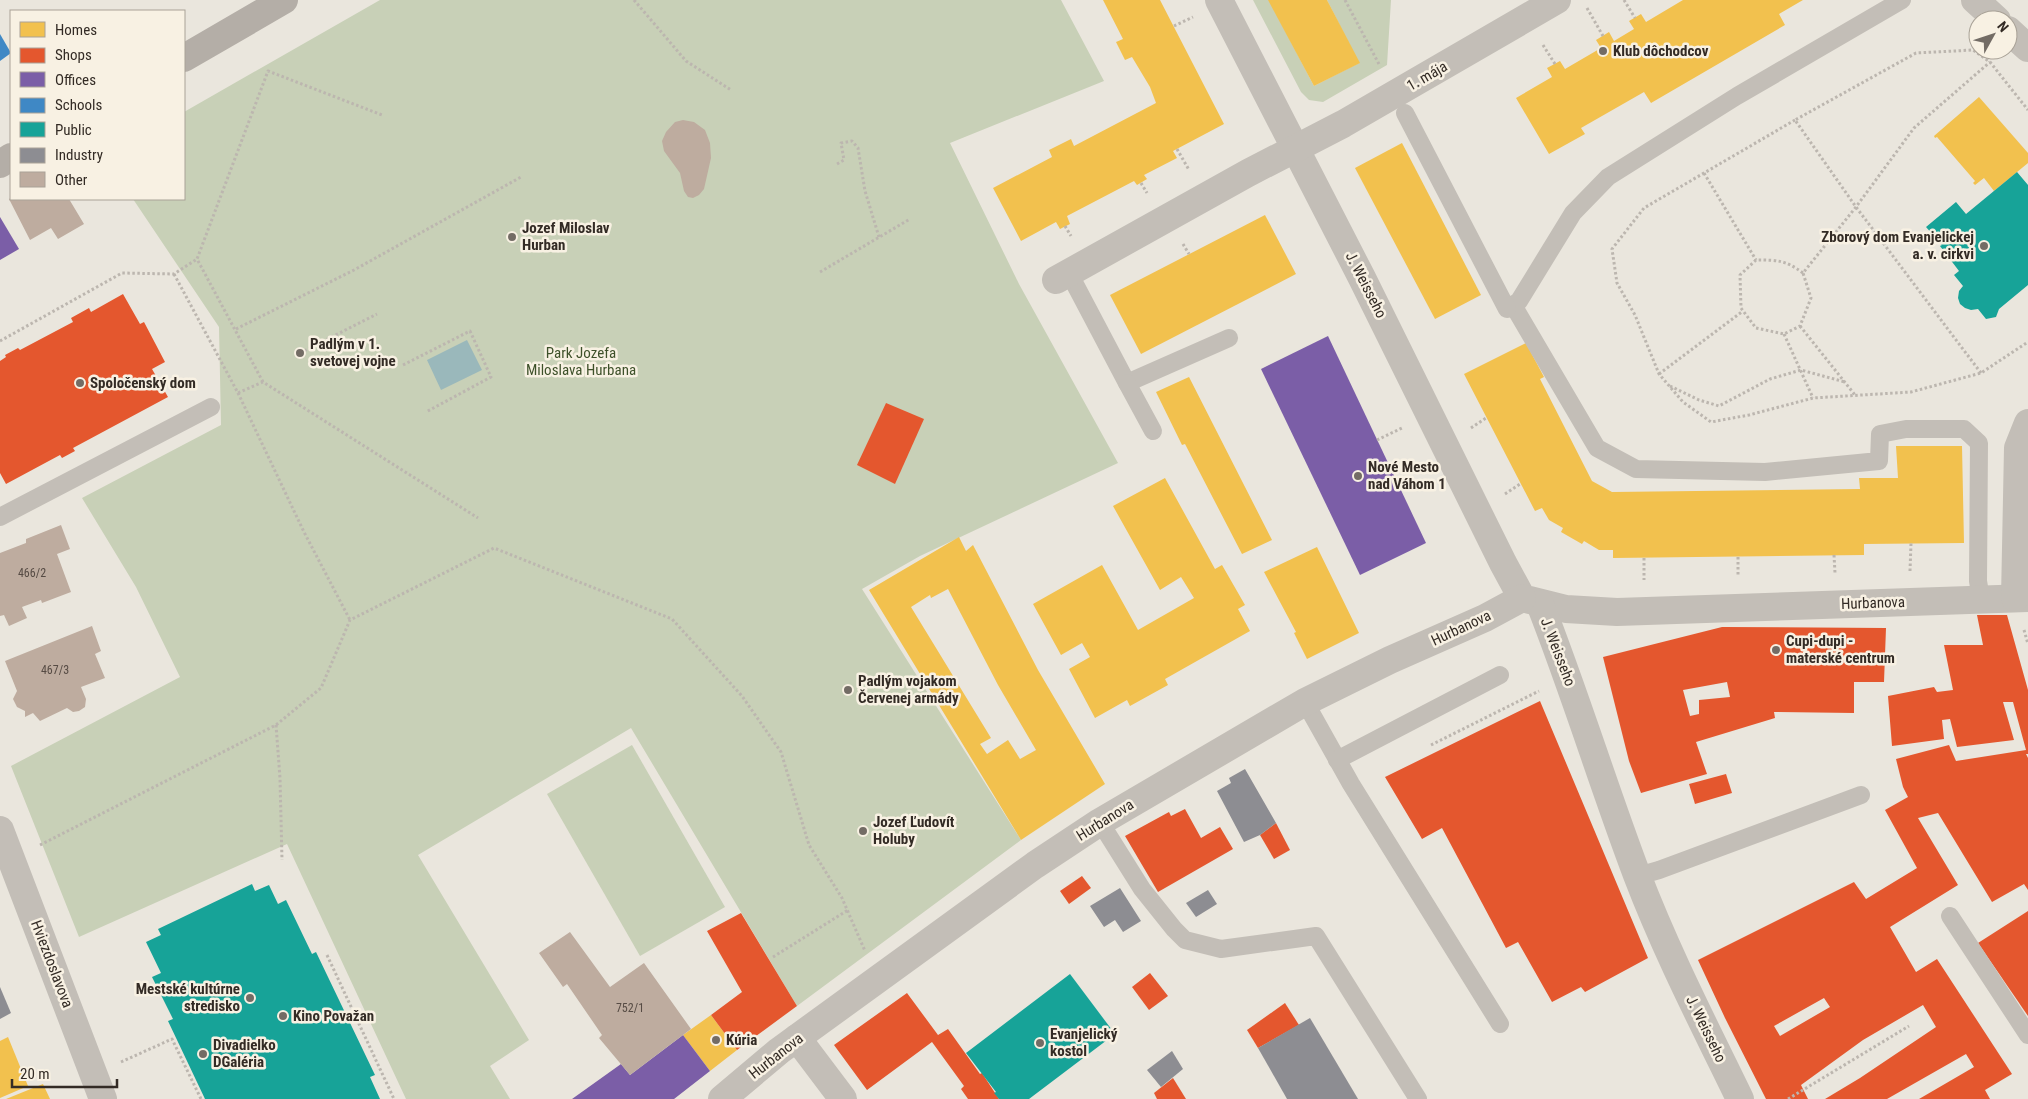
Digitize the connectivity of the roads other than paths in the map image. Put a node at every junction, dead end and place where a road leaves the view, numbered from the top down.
1 (284, 0) edge
2 (1557, 0) edge
3 (1902, 0) edge
4 (1975, 0) edge
5 (1209, 7) edge
6 (1986, 10) edge
7 (2018, 39) edge
8 (2028, 48) edge
9 (185, 57) edge
10 (1405, 113) dead end
11 (1296, 148) junction
12 (1062, 277) joint
13 (1507, 309) dead end
14 (1229, 338) dead end
15 (1128, 383) junction
16 (211, 407) road end
17 (2028, 423) edge
18 (1153, 431) dead end
19 (0, 517) edge
20 (2022, 598) edge
21 (1981, 599) junction
22 (1531, 601) junction
23 (1500, 676) dead end
24 (1305, 702) junction
25 (1337, 760) junction
26 (1862, 795) dead end
27 (1100, 822) junction
28 (0, 830) edge
29 (1638, 876) junction
30 (1950, 916) dead end
31 (1500, 1024) dead end
32 (2028, 1035) edge
33 (797, 1038) junction
34 (104, 1099) edge
35 (722, 1099) edge
36 (843, 1099) edge
37 (1418, 1099) edge
38 (1740, 1099) edge

1 - 9 main road
2 - 11 street, 1. mája
3 - 21 lane
4 - 6 street
5 - 11 street, J. Weisseho
7 - 8 street
10 - 13 lane
11 - 12 street
11 - 22 street, J. Weisseho
12 - 15 lane
14 - 15 lane
15 - 18 lane
16 - 19 lane
17 - 20 street
20 - 21 street, Hurbanova
21 - 22 street, Hurbanova
22 - 24 street, Hurbanova
22 - 29 street, J. Weisseho
23 - 25 lane
24 - 25 lane
24 - 27 street, Hurbanova
25 - 31 lane
26 - 29 lane
27 - 33 street, Hurbanova
27 - 37 lane
28 - 34 street, Hviezdoslavova
29 - 38 street, J. Weisseho
30 - 32 lane
33 - 35 street, Hurbanova
33 - 36 street

